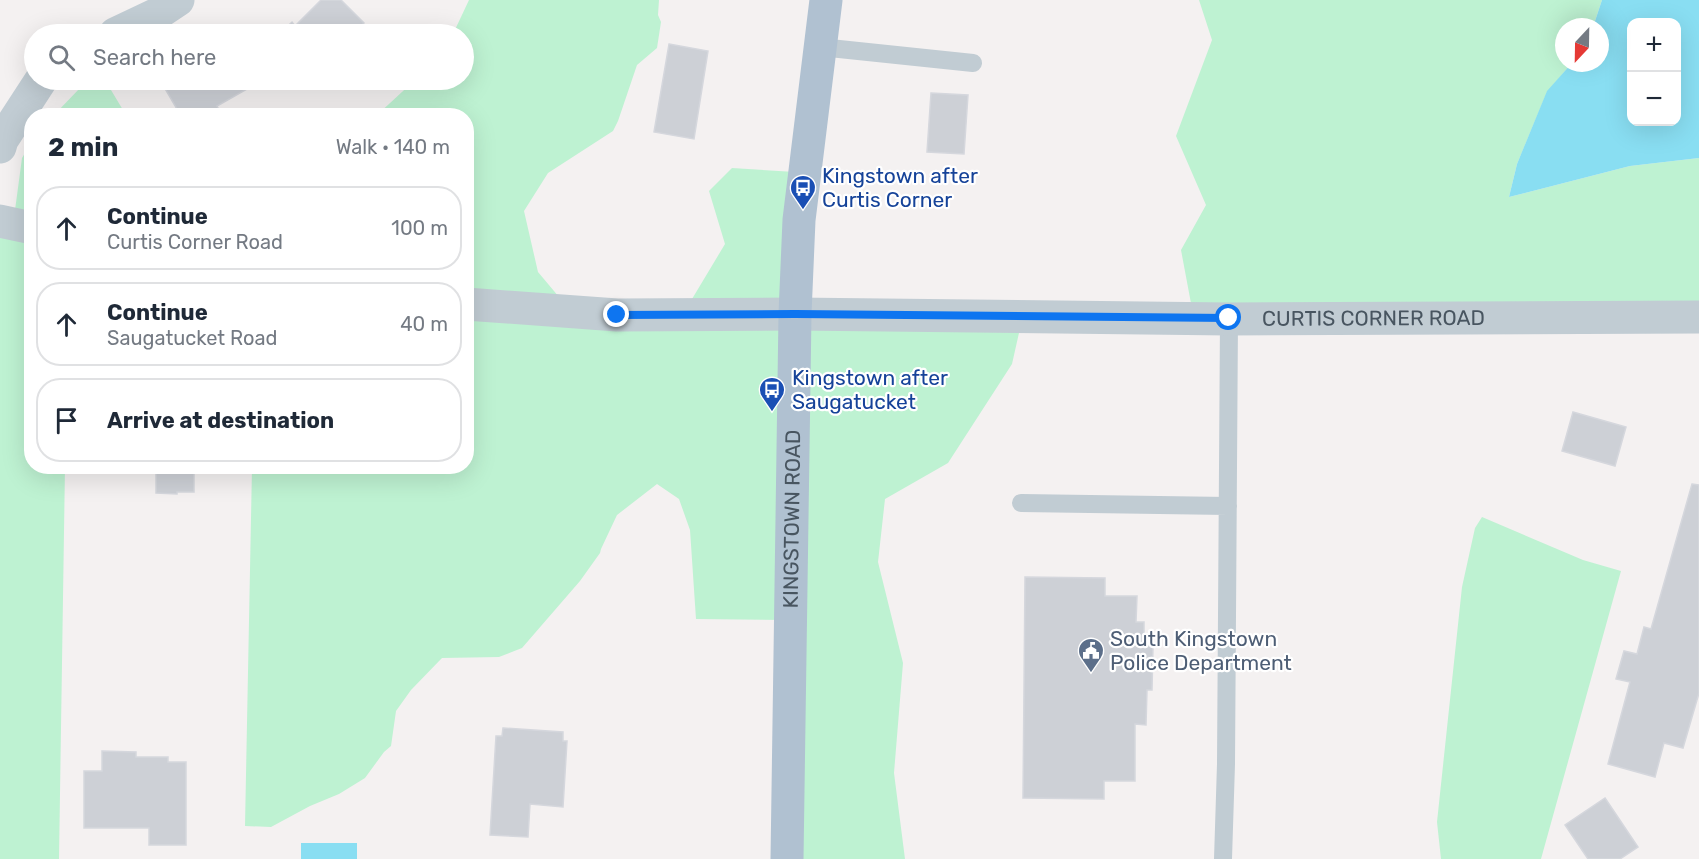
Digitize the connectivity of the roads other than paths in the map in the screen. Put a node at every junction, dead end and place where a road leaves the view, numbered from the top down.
1 (178, 0) edge
2 (826, 0) edge
3 (136, 24) edge
4 (820, 47) junction
5 (973, 63) dead end
6 (35, 90) edge
7 (0, 147) edge
8 (0, 221) edge
9 (24, 226) edge
10 (474, 305) edge
11 (795, 314) junction
12 (1699, 317) edge
13 (1229, 318) junction
14 (1020, 503) dead end
15 (1228, 506) junction
16 (787, 859) edge
17 (1222, 859) edge

1 - 3 street
2 - 4 main road, KINGSTOWN ROAD
4 - 5 lane
4 - 11 main road, KINGSTOWN ROAD
6 - 7 street
8 - 9 street
10 - 11 street, CURTIS CORNER ROAD
11 - 13 street, CURTIS CORNER ROAD
11 - 16 main road, KINGSTOWN ROAD
12 - 13 street, CURTIS CORNER ROAD
13 - 15 lane
14 - 15 lane
15 - 17 lane

